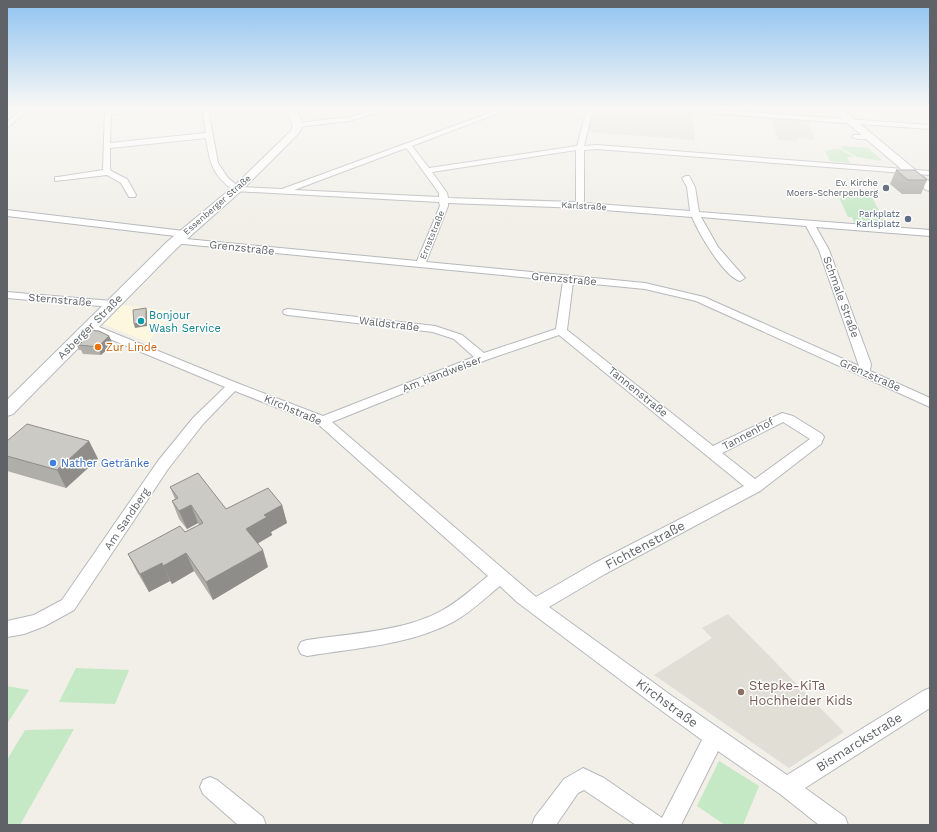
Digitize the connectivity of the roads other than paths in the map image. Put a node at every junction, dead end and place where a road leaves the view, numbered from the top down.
1 (107, 148) edge
2 (212, 148) edge
3 (279, 148) edge
4 (402, 148) edge
5 (411, 148) edge
6 (580, 148) junction
7 (882, 148) edge
8 (427, 171) junction
9 (910, 171) junction
10 (108, 172) junction
11 (930, 174) edge
12 (686, 178) dead end
13 (58, 179) dead end
14 (930, 188) edge
15 (237, 189) junction
16 (279, 192) junction
17 (132, 195) dead end
18 (444, 200) junction
19 (580, 205) junction
20 (7, 212) edge
21 (695, 214) junction
22 (810, 224) junction
23 (930, 233) edge
24 (178, 240) junction
25 (420, 266) junction
26 (740, 278) dead end
27 (568, 280) junction
28 (7, 295) edge
29 (112, 304) junction
30 (288, 312) dead end
31 (90, 327) junction
32 (562, 331) junction
33 (482, 358) junction
34 (864, 372) junction
35 (233, 386) junction
36 (930, 403) edge
37 (7, 410) edge
38 (323, 421) junction
39 (713, 452) junction
40 (755, 487) junction
41 (500, 577) junction
42 (536, 606) junction
43 (7, 629) edge
44 (307, 648) dead end
45 (930, 697) edge
46 (714, 737) junction
47 (210, 787) dead end
48 (787, 787) junction
49 (256, 825) edge
50 (543, 825) edge
51 (654, 825) edge
52 (670, 825) edge
53 (837, 825) edge

1 - 10 street
2 - 15 street
3 - 15 street, Essenberger Straße
4 - 16 street
5 - 8 street, Ernststraße
6 - 8 street
6 - 9 street
6 - 19 street
7 - 9 street
8 - 18 street, Ernststraße
9 - 11 street
9 - 14 street
10 - 13 street
10 - 17 street
12 - 21 street
15 - 16 street, Karlstraße
15 - 24 street, Essenberger Straße
16 - 18 street, Karlstraße
18 - 19 street, Karlstraße
18 - 25 street, Ernststraße
19 - 21 street, Karlstraße
20 - 24 street, Grenzstraße
21 - 22 street, Karlstraße
21 - 26 street
22 - 23 street, Karlstraße
22 - 34 street, Schmale Straße
24 - 25 street, Grenzstraße
24 - 29 street, Asberger Straße
25 - 27 street, Grenzstraße
27 - 32 street
27 - 34 street, Grenzstraße
28 - 29 street, Sternstraße
29 - 31 street, Asberger Straße
30 - 33 street, Waldstraße
31 - 35 street, Kirchstraße
31 - 37 street, Asberger Straße
32 - 33 street, Am Handweiser
32 - 39 street, Tannenstraße
33 - 38 street, Am Handweiser
34 - 36 street, Grenzstraße
35 - 38 street, Kirchstraße
35 - 43 street, Am Sandberg
38 - 41 street, Kirchstraße
39 - 40 street, Tannenstraße
39 - 40 street, Tannenhof
40 - 42 street, Fichtenstraße
41 - 42 street, Kirchstraße
41 - 44 street
42 - 46 street, Kirchstraße
45 - 48 street, Bismarckstraße
46 - 48 street, Kirchstraße
46 - 52 street
47 - 49 street
48 - 53 street, Kirchstraße
50 - 51 street

